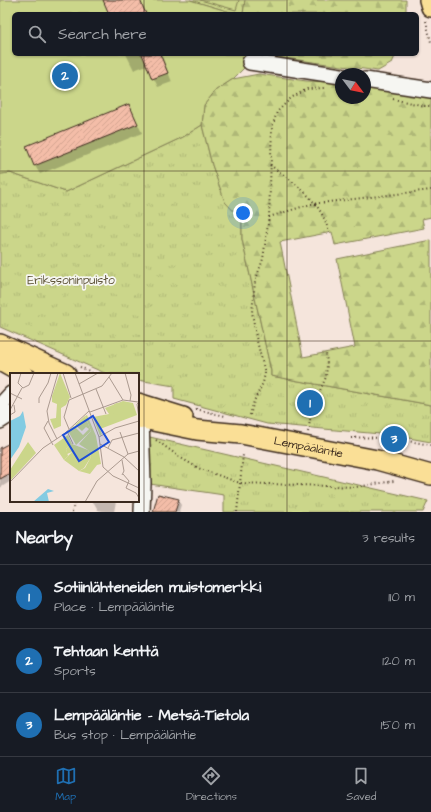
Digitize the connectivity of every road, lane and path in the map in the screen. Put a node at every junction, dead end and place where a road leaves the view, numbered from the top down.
1 (429, 0) edge
2 (431, 7) edge
3 (250, 62) dead end
4 (335, 75) edge
5 (371, 81) edge
6 (329, 87) dead end
7 (431, 90) edge
8 (388, 98) dead end
9 (431, 106) edge
10 (270, 165) junction
11 (431, 190) edge
12 (315, 204) junction
13 (269, 217) junction
14 (329, 233) dead end
15 (0, 344) edge
16 (326, 352) dead end
17 (0, 361) edge
18 (45, 370) edge
19 (20, 373) edge
20 (10, 395) edge
21 (0, 406) edge
22 (194, 408) dead end
23 (140, 411) edge
24 (250, 414) dead end
25 (10, 415) edge
26 (227, 416) dead end
27 (0, 421) edge
28 (304, 431) dead end
29 (153, 436) dead end
30 (347, 439) dead end
31 (431, 446) edge
32 (243, 454) dead end
33 (377, 460) junction
34 (431, 462) edge
35 (431, 475) edge
36 (395, 481) dead end
37 (240, 483) junction
38 (75, 502) edge
39 (72, 512) edge
40 (142, 512) edge
41 (237, 512) edge

1 - 2 main road
3 - 4 street
5 - 7 street
6 - 10 path
8 - 9 path
10 - 12 path
10 - 13 path
11 - 12 path
12 - 13 path
12 - 14 path
13 - 24 path
15 - 18 main road
16 - 28 path
17 - 19 main road
20 - 21 street
22 - 26 path
23 - 33 main road, Lempääläntie
23 - 40 street
25 - 27 street
29 - 37 path
30 - 31 path
32 - 37 path
33 - 34 main road, Lempääläntie
33 - 35 main road, Lempääläntie
36 - 37 path
37 - 41 path
38 - 39 path

